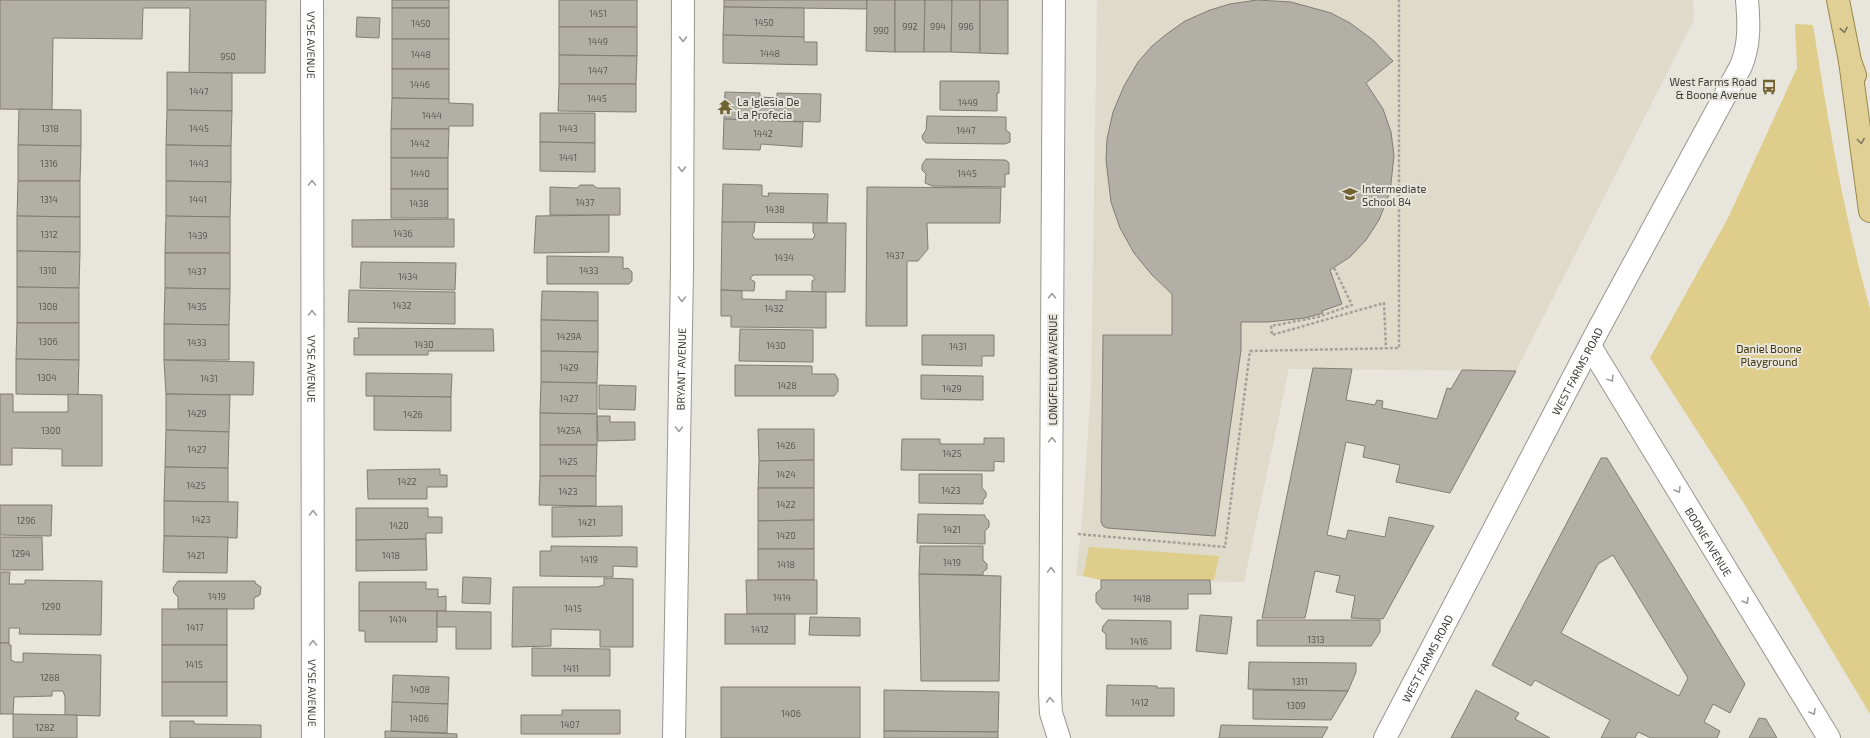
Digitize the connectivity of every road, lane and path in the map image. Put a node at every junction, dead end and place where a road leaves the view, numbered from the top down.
1 (312, 0) edge
2 (683, 0) edge
3 (1054, 0) edge
4 (1399, 0) edge
5 (1747, 0) edge
6 (1838, 0) edge
7 (1850, 61) junction
8 (1870, 120) edge
9 (1870, 211) edge
10 (1334, 268) dead end
11 (1590, 346) junction
12 (1386, 349) junction
13 (1076, 534) dead end
14 (313, 738) edge
15 (674, 738) edge
16 (1059, 738) edge
17 (1385, 738) edge
18 (1829, 738) edge

14 -> 1 street, VYSE AVENUE
2 -> 15 street, BRYANT AVENUE
16 -> 3 street, LONGFELLOW AVENUE
4 - 12 path
5 - 11 street, WEST FARMS ROAD
6 -> 7 main road
7 - 8 main road
7 -> 9 main road
10 - 12 path
11 - 17 street, WEST FARMS ROAD
11 -> 18 street, BOONE AVENUE
12 - 13 path

